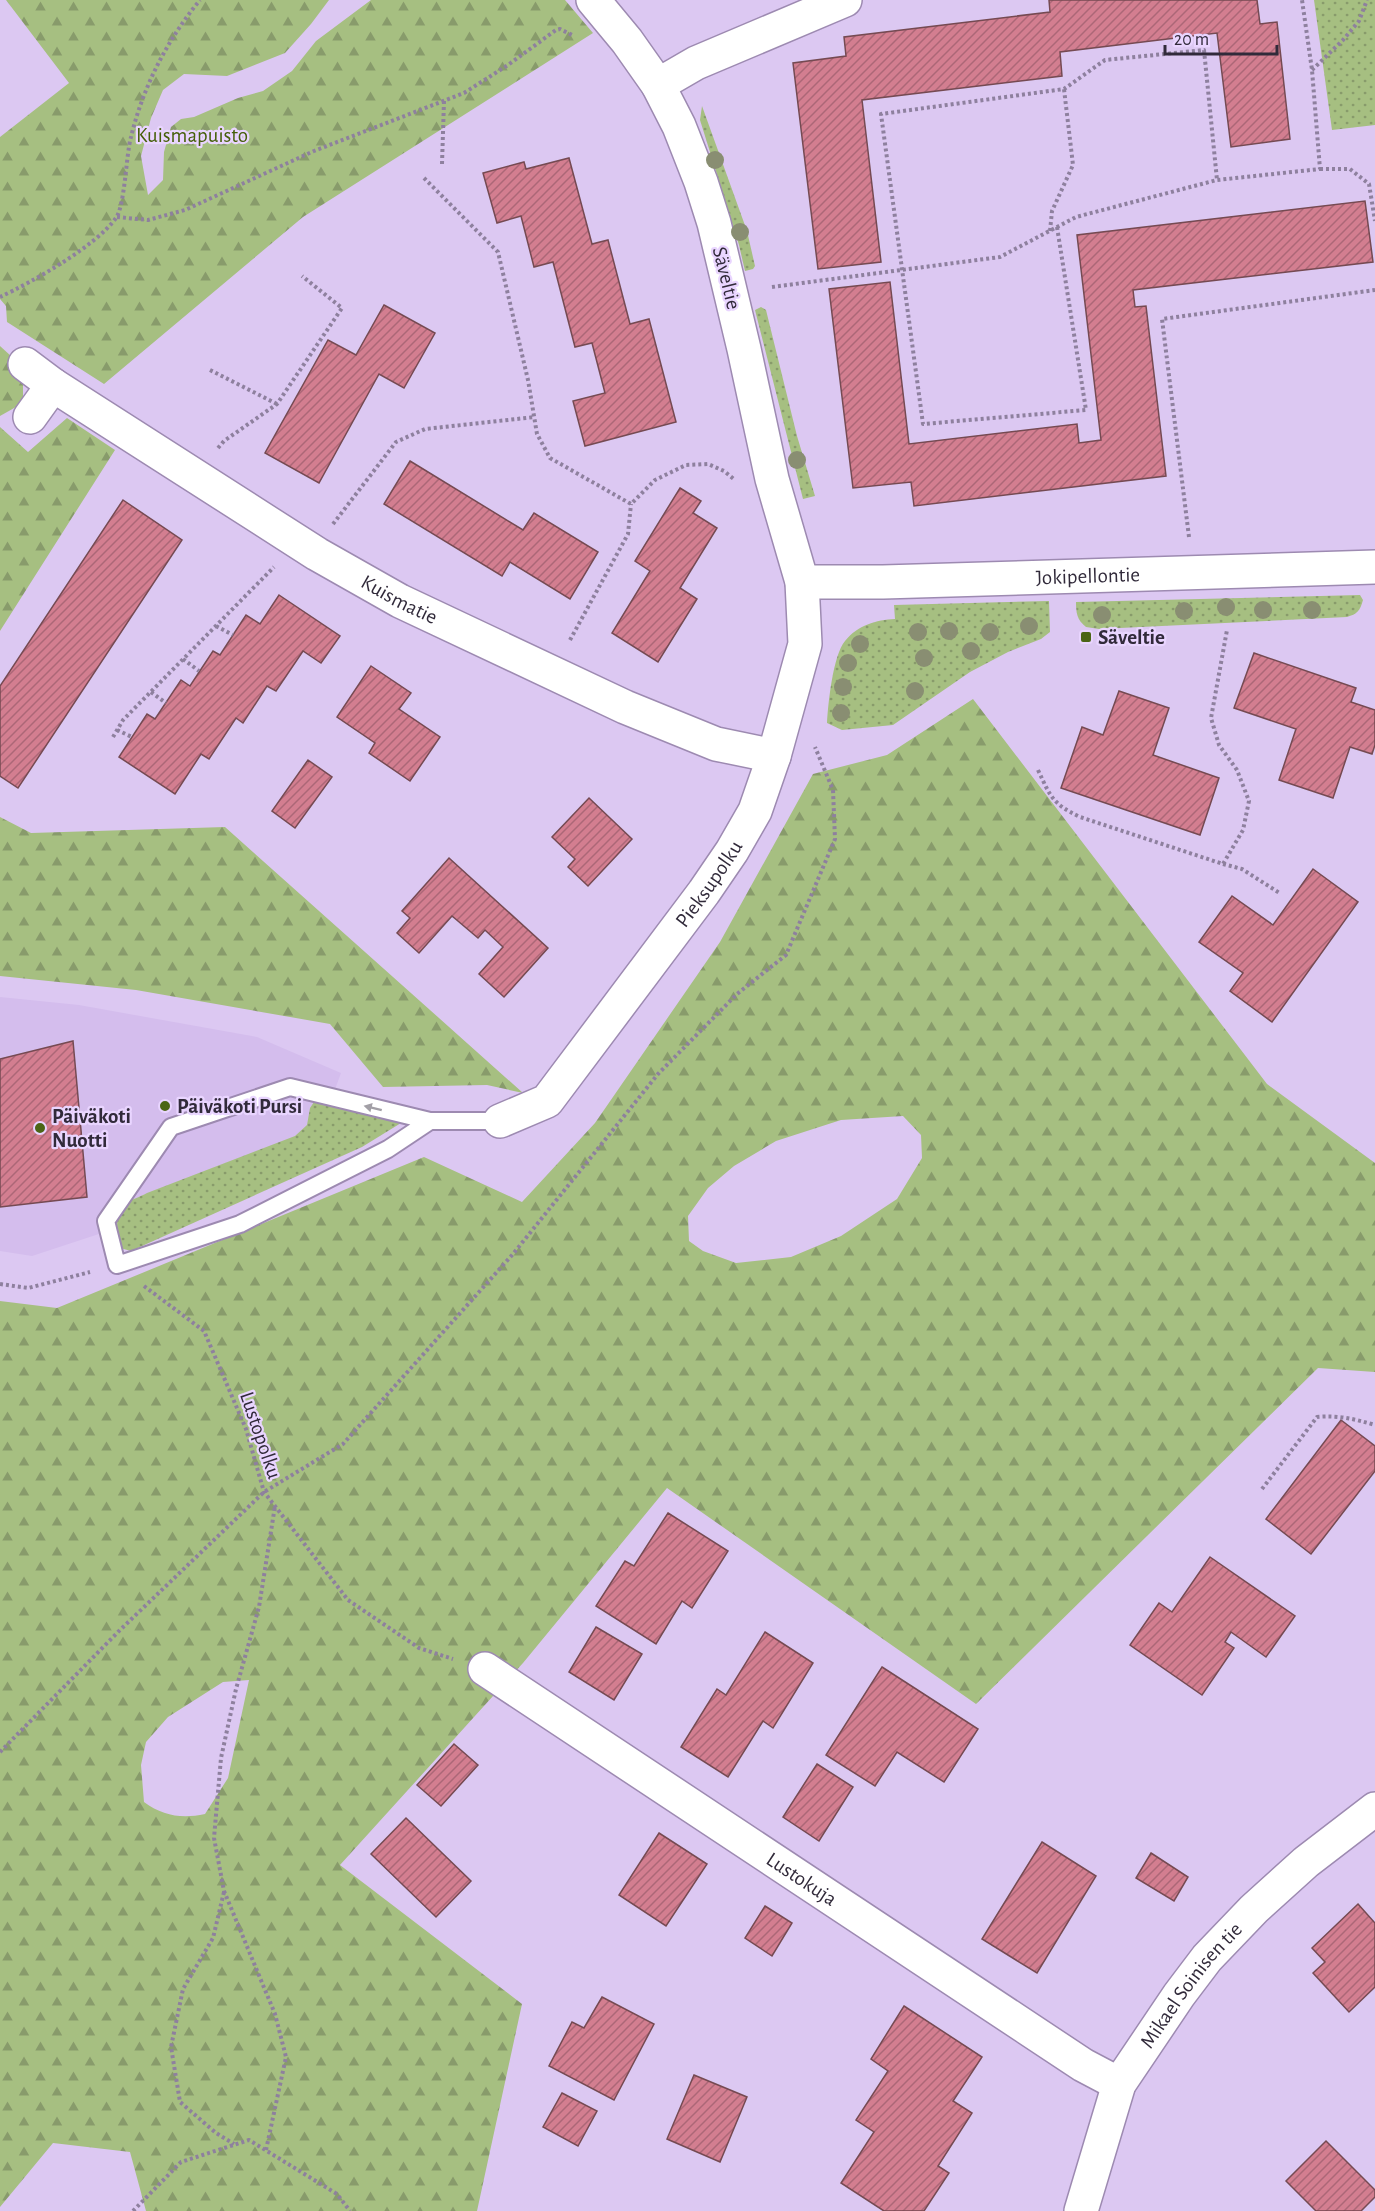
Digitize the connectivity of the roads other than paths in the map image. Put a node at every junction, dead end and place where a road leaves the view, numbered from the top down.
1 (593, 0) edge
2 (845, 0) edge
3 (658, 85) junction
4 (25, 364) dead end
5 (53, 385) junction
6 (30, 417) dead end
7 (1375, 567) edge
8 (802, 582) junction
9 (774, 756) junction
10 (430, 1121) junction
11 (500, 1121) joint
12 (485, 1669) road end
13 (1375, 1809) edge
14 (1119, 2084) junction
15 (1081, 2211) edge

1 - 3 street, Säveltie
2 - 3 street
3 - 8 street, Säveltie
4 - 5 street, Kuismatie
5 - 6 street
5 - 9 street, Kuismatie
7 - 8 street, Jokipellontie
8 - 9 street, Pieksupolku
9 - 11 street, Pieksupolku
10 -> 10 lane
10 - 11 lane
12 - 14 street, Lustokuja
13 - 14 street, Mikael Soinisen tie
14 - 15 street, Mikael Soinisen tie

